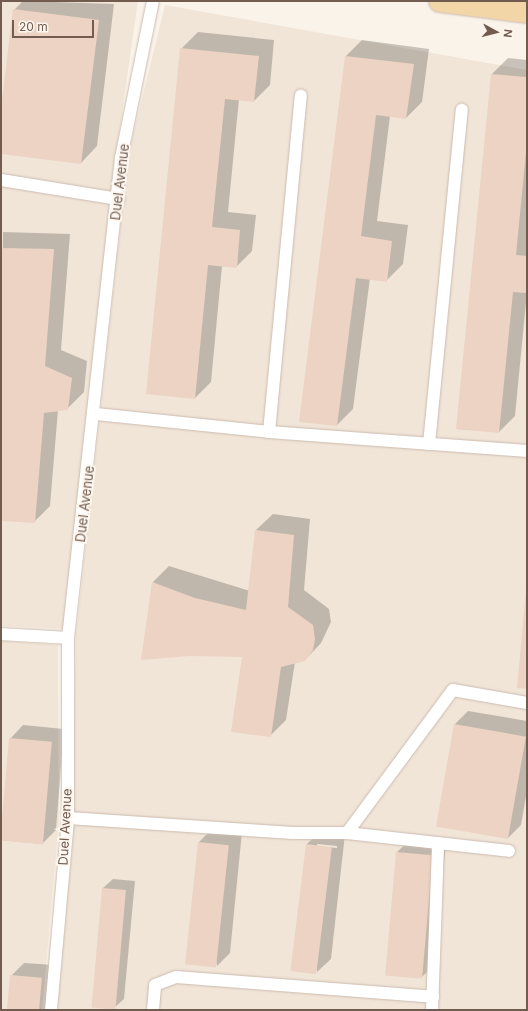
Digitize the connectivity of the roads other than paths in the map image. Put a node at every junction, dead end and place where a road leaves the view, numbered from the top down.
1 (153, 1) edge
2 (440, 1) edge
3 (527, 12) edge
4 (302, 96) dead end
5 (462, 110) dead end
6 (1, 180) edge
7 (118, 199) junction
8 (96, 414) junction
9 (269, 432) junction
10 (429, 444) junction
11 (527, 451) edge
12 (1, 634) edge
13 (68, 638) junction
14 (527, 703) edge
15 (68, 818) junction
16 (347, 833) junction
17 (438, 843) junction
18 (509, 852) dead end
19 (434, 997) junction
20 (51, 1010) edge
21 (154, 1010) edge
22 (432, 1010) edge

1 - 7 lane, Duel Avenue
2 - 3 main road
4 - 9 lane
5 - 10 lane
6 - 7 lane
7 - 8 lane, Duel Avenue
8 - 9 lane
8 - 13 lane, Duel Avenue
9 - 10 lane
10 - 11 lane
12 - 13 lane
13 - 15 lane, Duel Avenue
14 - 16 lane
15 - 16 lane
15 - 20 lane, Duel Avenue
16 - 17 lane
17 - 18 lane
17 - 19 lane
19 - 21 lane
19 - 22 lane

